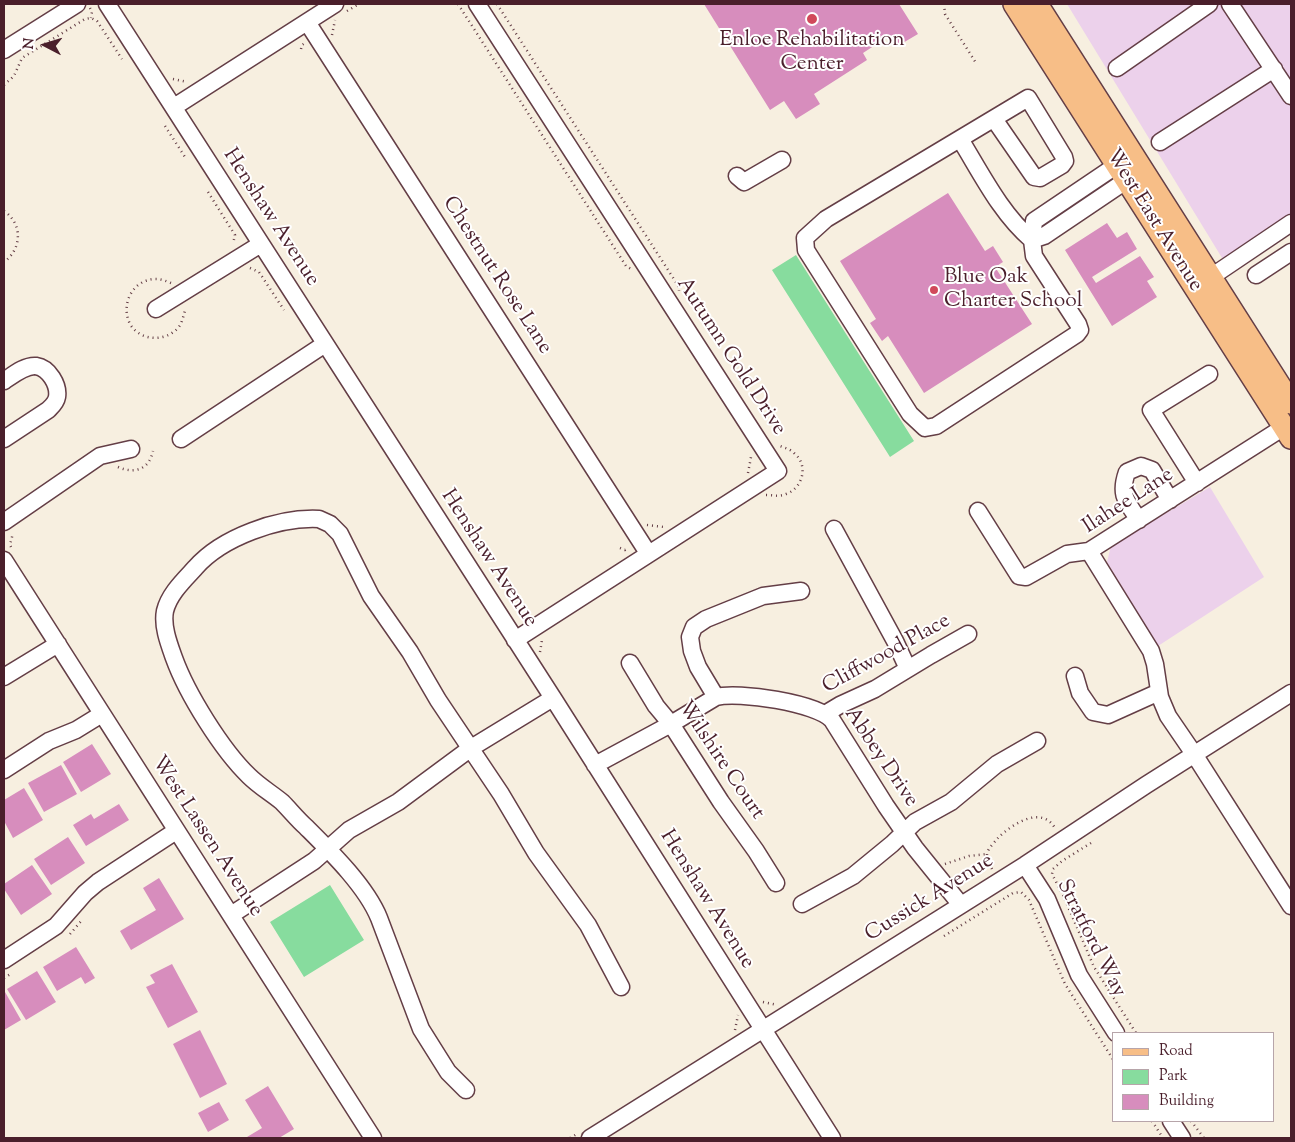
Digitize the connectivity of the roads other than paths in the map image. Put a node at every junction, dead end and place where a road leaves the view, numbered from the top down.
1 (77, 4) edge
2 (107, 4) edge
3 (335, 4) edge
4 (478, 4) edge
5 (1014, 4) edge
6 (1037, 4) edge
7 (1210, 4) edge
8 (1230, 4) edge
9 (307, 22) junction
10 (4, 50) edge
11 (1117, 68) dead end
12 (1274, 69) junction
13 (1291, 96) edge
14 (174, 107) junction
15 (994, 119) junction
16 (960, 139) junction
17 (1160, 142) dead end
18 (782, 160) dead end
19 (1127, 169) junction
20 (737, 176) dead end
21 (1291, 223) edge
22 (1032, 240) junction
23 (261, 244) junction
24 (1291, 252) edge
25 (1256, 275) dead end
26 (1211, 277) junction
27 (156, 309) dead end
28 (325, 344) junction
29 (1209, 374) dead end
30 (4, 381) edge
31 (1291, 403) edge
32 (1288, 433) edge
33 (4, 439) edge
34 (181, 439) dead end
35 (131, 449) dead end
36 (1196, 483) junction
37 (1170, 500) junction
38 (978, 512) dead end
39 (1139, 520) junction
40 (8, 526) edge
41 (834, 529) dead end
42 (1089, 551) junction
43 (648, 554) junction
44 (9, 556) edge
45 (801, 590) dead end
46 (968, 634) dead end
47 (515, 640) junction
48 (58, 644) junction
49 (630, 663) dead end
50 (908, 669) junction
51 (1075, 676) dead end
52 (4, 677) edge
53 (1159, 692) junction
54 (1291, 693) edge
55 (716, 697) junction
56 (554, 698) junction
57 (102, 714) junction
58 (825, 714) junction
59 (671, 724) junction
60 (1037, 741) dead end
61 (471, 748) junction
62 (1194, 754) junction
63 (595, 765) junction
64 (4, 770) edge
65 (176, 831) junction
66 (905, 833) junction
67 (328, 849) junction
68 (1025, 864) junction
69 (776, 883) dead end
70 (802, 904) dead end
71 (961, 904) junction
72 (1291, 906) edge
73 (231, 915) junction
74 (4, 960) edge
75 (621, 987) dead end
76 (762, 1029) junction
77 (1115, 1032) edge
78 (466, 1090) dead end
79 (1172, 1122) edge
80 (584, 1136) edge
81 (373, 1138) edge
82 (832, 1138) edge
83 (1182, 1138) edge

1 - 10 street
2 - 14 street, Henshaw Avenue
3 - 9 street
4 - 43 street, Autumn Gold Drive
5 - 19 main road, West East Avenue
6 - 19 main road, West East Avenue
7 - 11 street
8 - 12 street
9 - 14 street
9 - 43 street, Chestnut Rose Lane
12 - 13 street
12 - 17 street
14 - 23 street, Henshaw Avenue
15 - 15 street
15 - 16 street
16 - 22 street
16 - 22 street
18 - 20 street
19 - 22 street
19 - 26 main road, West East Avenue
19 - 32 main road, West East Avenue
21 - 26 street
23 - 27 street
23 - 28 street, Henshaw Avenue
24 - 25 street
26 - 31 main road, West East Avenue
28 - 34 street
28 - 47 street, Henshaw Avenue
29 - 36 street
30 - 33 street
32 - 36 street, Ilahee Lane
35 - 40 street
36 - 37 street, Ilahee Lane
37 - 39 street, Ilahee Lane
37 - 39 street
38 - 42 street
39 - 42 street, Ilahee Lane
41 - 50 street
42 - 53 street, Ilahee Lane
43 - 47 street, Autumn Gold Drive
44 - 48 street, West Lassen Avenue
45 - 55 street
46 - 50 street, Cliffwood Place
47 - 56 street, Henshaw Avenue
48 - 52 street
48 - 57 street, West Lassen Avenue
49 - 59 street, Wilshire Court
50 - 58 street, Cliffwood Place
51 - 53 street
53 - 62 street, Ilahee Lane
54 - 62 street, Cussick Avenue
55 - 58 street, Abbey Drive
55 - 59 street, Abbey Drive
56 - 61 street
56 - 63 street, Henshaw Avenue
57 - 64 street
57 - 65 street, West Lassen Avenue
58 - 66 street, Abbey Drive
59 - 63 street, Abbey Drive
59 - 69 street, Wilshire Court
60 - 66 street
61 - 67 street
61 - 67 street
61 - 75 street
62 - 68 street, Cussick Avenue
62 - 72 street, Ilahee Lane
63 - 76 street, Henshaw Avenue
65 - 73 street, West Lassen Avenue
65 - 74 street
66 - 70 street
66 - 71 street, Abbey Drive
67 - 73 street
67 - 78 street
68 - 71 street, Cussick Avenue
68 - 77 street, Stratford Way
71 - 76 street, Cussick Avenue
73 - 81 street, West Lassen Avenue
76 - 80 street, Cussick Avenue
76 - 82 street, Henshaw Avenue
79 - 83 street

